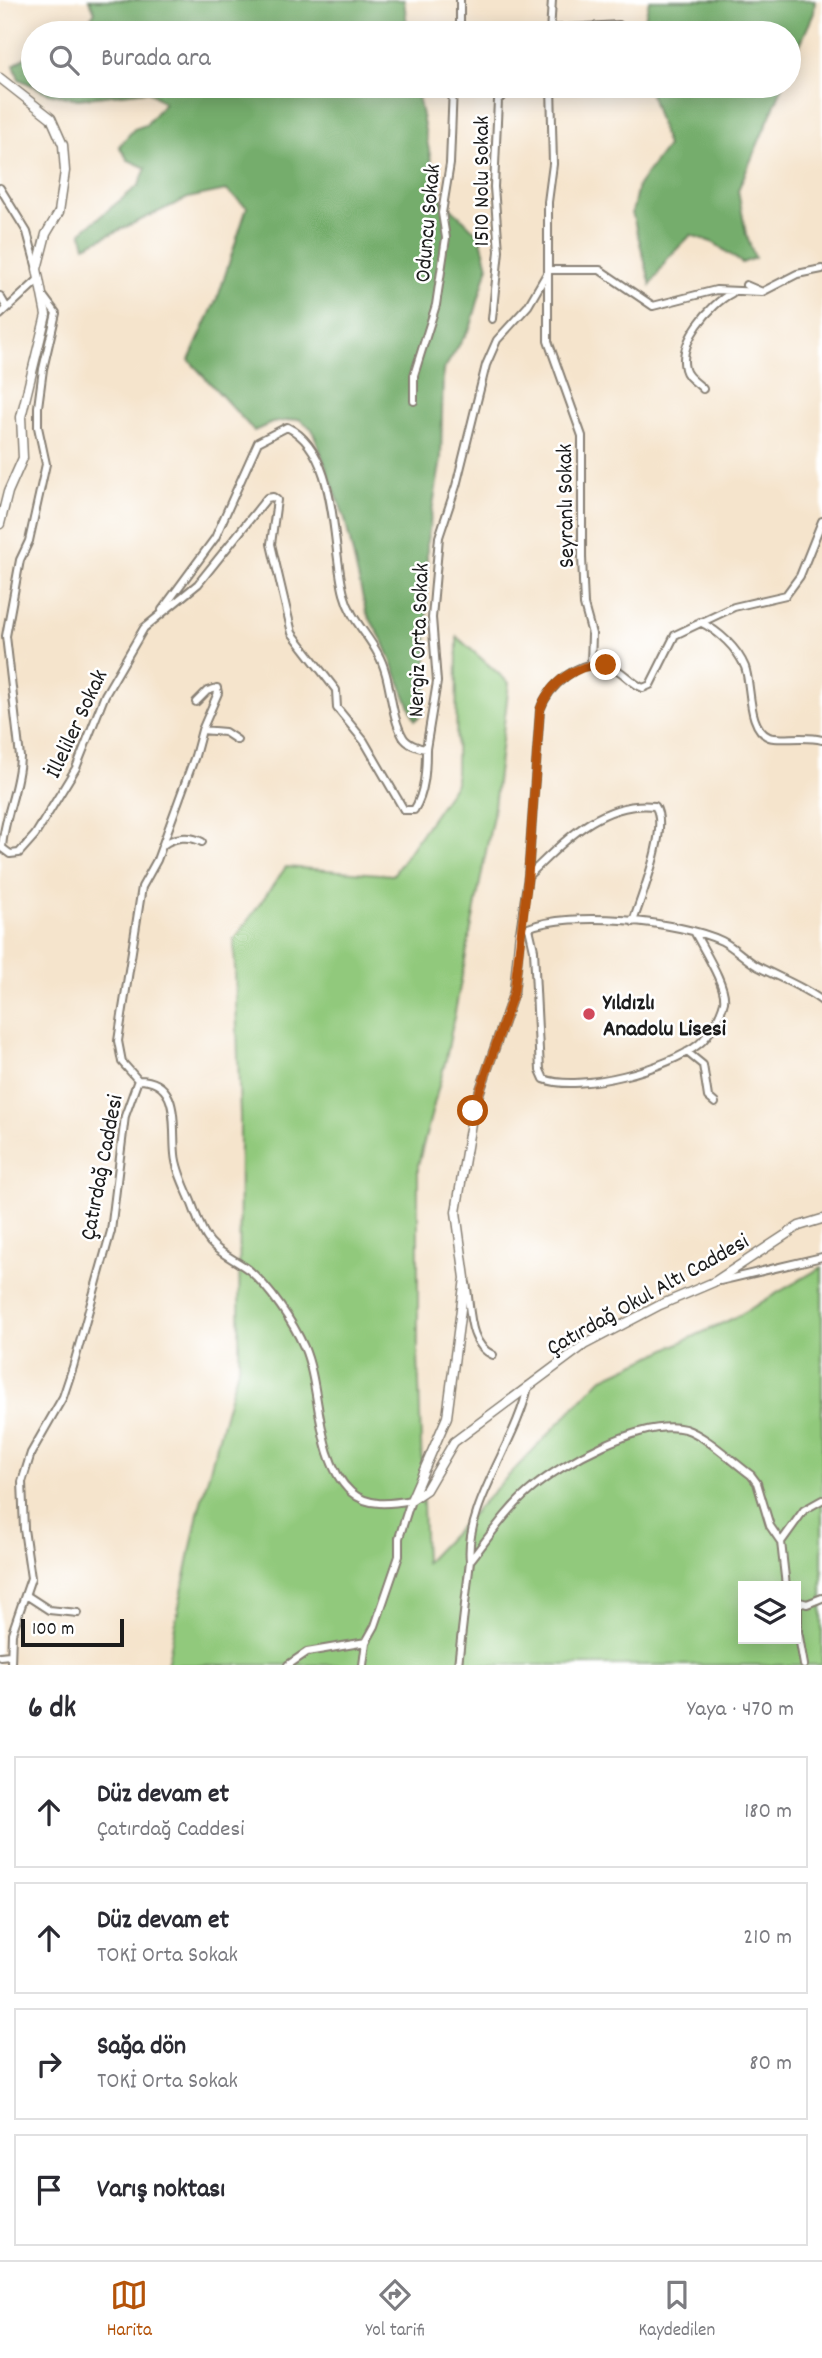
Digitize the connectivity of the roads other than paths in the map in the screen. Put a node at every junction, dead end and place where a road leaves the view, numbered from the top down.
1 (460, 0) edge
2 (552, 0) edge
3 (460, 21) edge
4 (551, 21) edge
5 (0, 78) edge
6 (21, 94) edge
7 (26, 98) edge
8 (453, 98) edge
9 (500, 98) edge
10 (551, 98) edge
11 (0, 188) edge
12 (37, 269) junction
13 (822, 269) edge
14 (549, 270) junction
15 (38, 280) junction
16 (746, 285) dead end
17 (733, 292) junction
18 (762, 292) junction
19 (0, 296) edge
20 (44, 298) junction
21 (7, 308) junction
22 (0, 316) edge
23 (492, 319) dead end
24 (703, 389) dead end
25 (414, 401) dead end
26 (822, 520) edge
27 (0, 524) edge
28 (158, 615) junction
29 (700, 622) junction
30 (591, 663) junction
31 (196, 702) dead end
32 (202, 730) junction
33 (237, 740) dead end
34 (822, 740) edge
35 (426, 749) junction
36 (202, 842) dead end
37 (162, 847) junction
38 (528, 876) junction
39 (633, 922) junction
40 (525, 930) junction
41 (695, 933) junction
42 (822, 1001) edge
43 (687, 1052) junction
44 (138, 1080) junction
45 (715, 1103) dead end
46 (822, 1219) edge
47 (822, 1257) edge
48 (465, 1278) junction
49 (714, 1282) junction
50 (493, 1355) dead end
51 (528, 1384) junction
52 (411, 1500) junction
53 (822, 1500) edge
54 (781, 1542) junction
55 (470, 1561) junction
56 (785, 1581) edge
57 (26, 1594) junction
58 (822, 1598) edge
59 (801, 1602) edge
60 (78, 1613) dead end
61 (366, 1642) junction
62 (800, 1644) edge
63 (10, 1655) junction
64 (0, 1656) edge
65 (11, 1665) edge
66 (288, 1665) edge
67 (363, 1665) edge
68 (458, 1665) edge
69 (804, 1665) edge

1 - 3 street
2 - 4 street
5 - 6 street
7 - 12 street
8 - 25 street, Oduncu Sokak
9 - 23 street, 1510 Nolu Sokak
10 - 14 street
11 - 12 street
12 - 15 street
13 - 18 street
14 - 17 street
14 - 30 street, Seyranlı Sokak
14 - 35 street, Nergiz Orta Sokak
15 - 20 street
15 - 21 street
16 - 18 street
17 - 18 street
17 - 24 street
19 - 21 street
20 - 27 street
20 - 28 street, İlleliler Sokak
21 - 22 street
26 - 29 street
28 - 35 street, İlleliler Sokak
28 - 35 street, Nergiz Orta Sokak
29 - 30 street
29 - 34 street
30 - 38 street
31 - 32 street
32 - 33 street
32 - 37 street
36 - 37 street
37 - 44 street
38 - 39 street
38 - 40 street
39 - 40 street
39 - 41 street
40 - 43 street
40 - 48 street
41 - 42 street
41 - 43 street
43 - 45 street
44 - 52 street, Çatırdağ Caddesi
44 - 57 street, Çatırdağ Caddesi
46 - 49 street, Çatırdağ Okul Altı Caddesi
47 - 49 street
48 - 50 street
48 - 52 street
49 - 51 street, Çatırdağ Okul Altı Caddesi
51 - 52 street, Çatırdağ Okul Altı Caddesi
51 - 55 street
52 - 61 street
53 - 54 street
54 - 55 street
54 - 56 street
55 - 68 street
57 - 60 street
57 - 63 street, Çatırdağ Caddesi
58 - 59 street
61 - 66 street
61 - 67 street
62 - 69 street
63 - 64 street
63 - 65 street, Çatırdağ Caddesi

